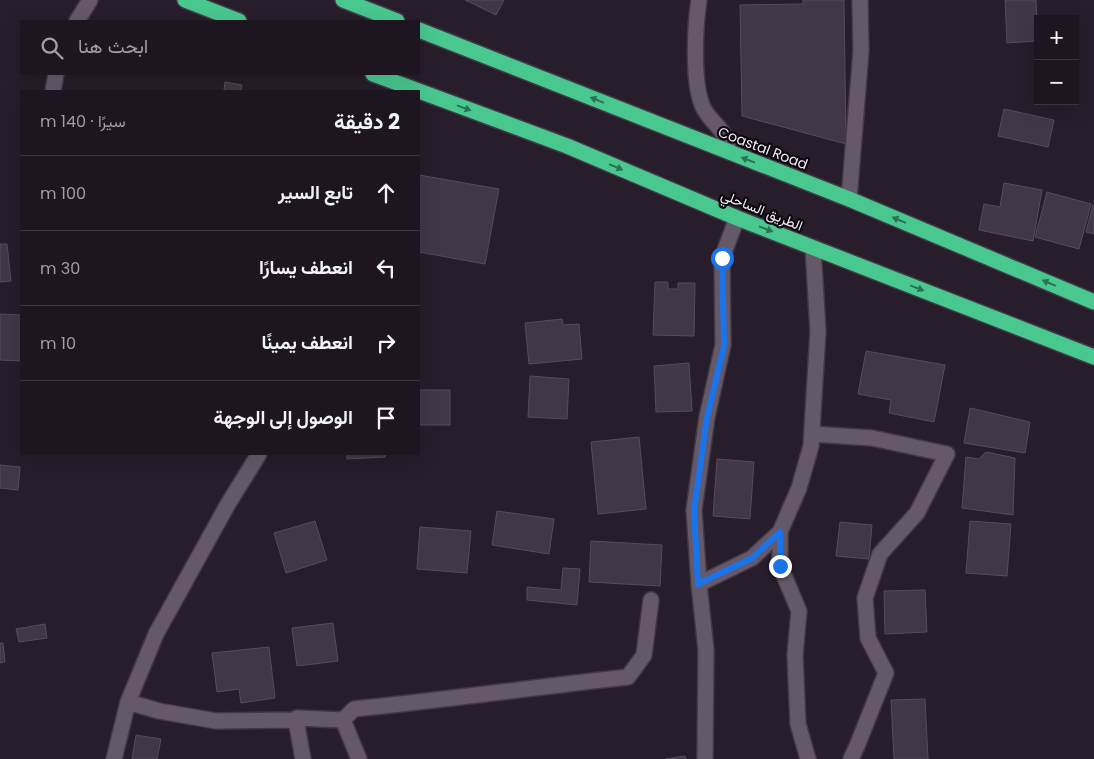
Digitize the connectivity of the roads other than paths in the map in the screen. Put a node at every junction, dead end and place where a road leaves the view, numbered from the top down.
1 (90, 0) edge
2 (185, 0) edge
3 (343, 0) edge
4 (699, 0) edge
5 (860, 0) edge
6 (77, 20) edge
7 (236, 20) edge
8 (394, 20) edge
9 (420, 30) edge
10 (56, 75) edge
11 (374, 75) edge
12 (391, 86) edge
13 (53, 90) edge
14 (413, 90) edge
15 (420, 91) edge
16 (729, 152) junction
17 (849, 199) junction
18 (737, 218) junction
19 (813, 248) junction
20 (1094, 302) edge
21 (1094, 357) edge
22 (812, 434) junction
23 (258, 455) edge
24 (780, 532) junction
25 (698, 584) junction
26 (651, 600) dead end
27 (128, 702) junction
28 (296, 720) junction
29 (343, 720) junction
30 (114, 759) edge
31 (303, 759) edge
32 (359, 759) edge
33 (705, 759) edge
34 (808, 759) edge
35 (850, 759) edge

1 - 6 street
2 - 7 highway
3 - 8 highway
4 - 16 street
5 - 17 street
16 -> 9 highway, Coastal Road
10 - 13 street
11 - 12 highway, الطريق الساحلي
12 - 14 highway, الطريق الساحلي
15 -> 18 highway, الطريق الساحلي
17 -> 16 highway, Coastal Road
20 -> 17 highway, Coastal Road
18 -> 19 highway, الطريق الساحلي
18 - 25 street
19 -> 21 highway, الطريق الساحلي
19 - 22 street
22 - 24 street
22 - 35 street
23 - 27 street
24 - 25 street
24 - 34 street
25 - 33 street
26 - 29 street
27 - 28 street
27 - 30 street
28 - 29 street
28 - 31 street
29 - 32 street

